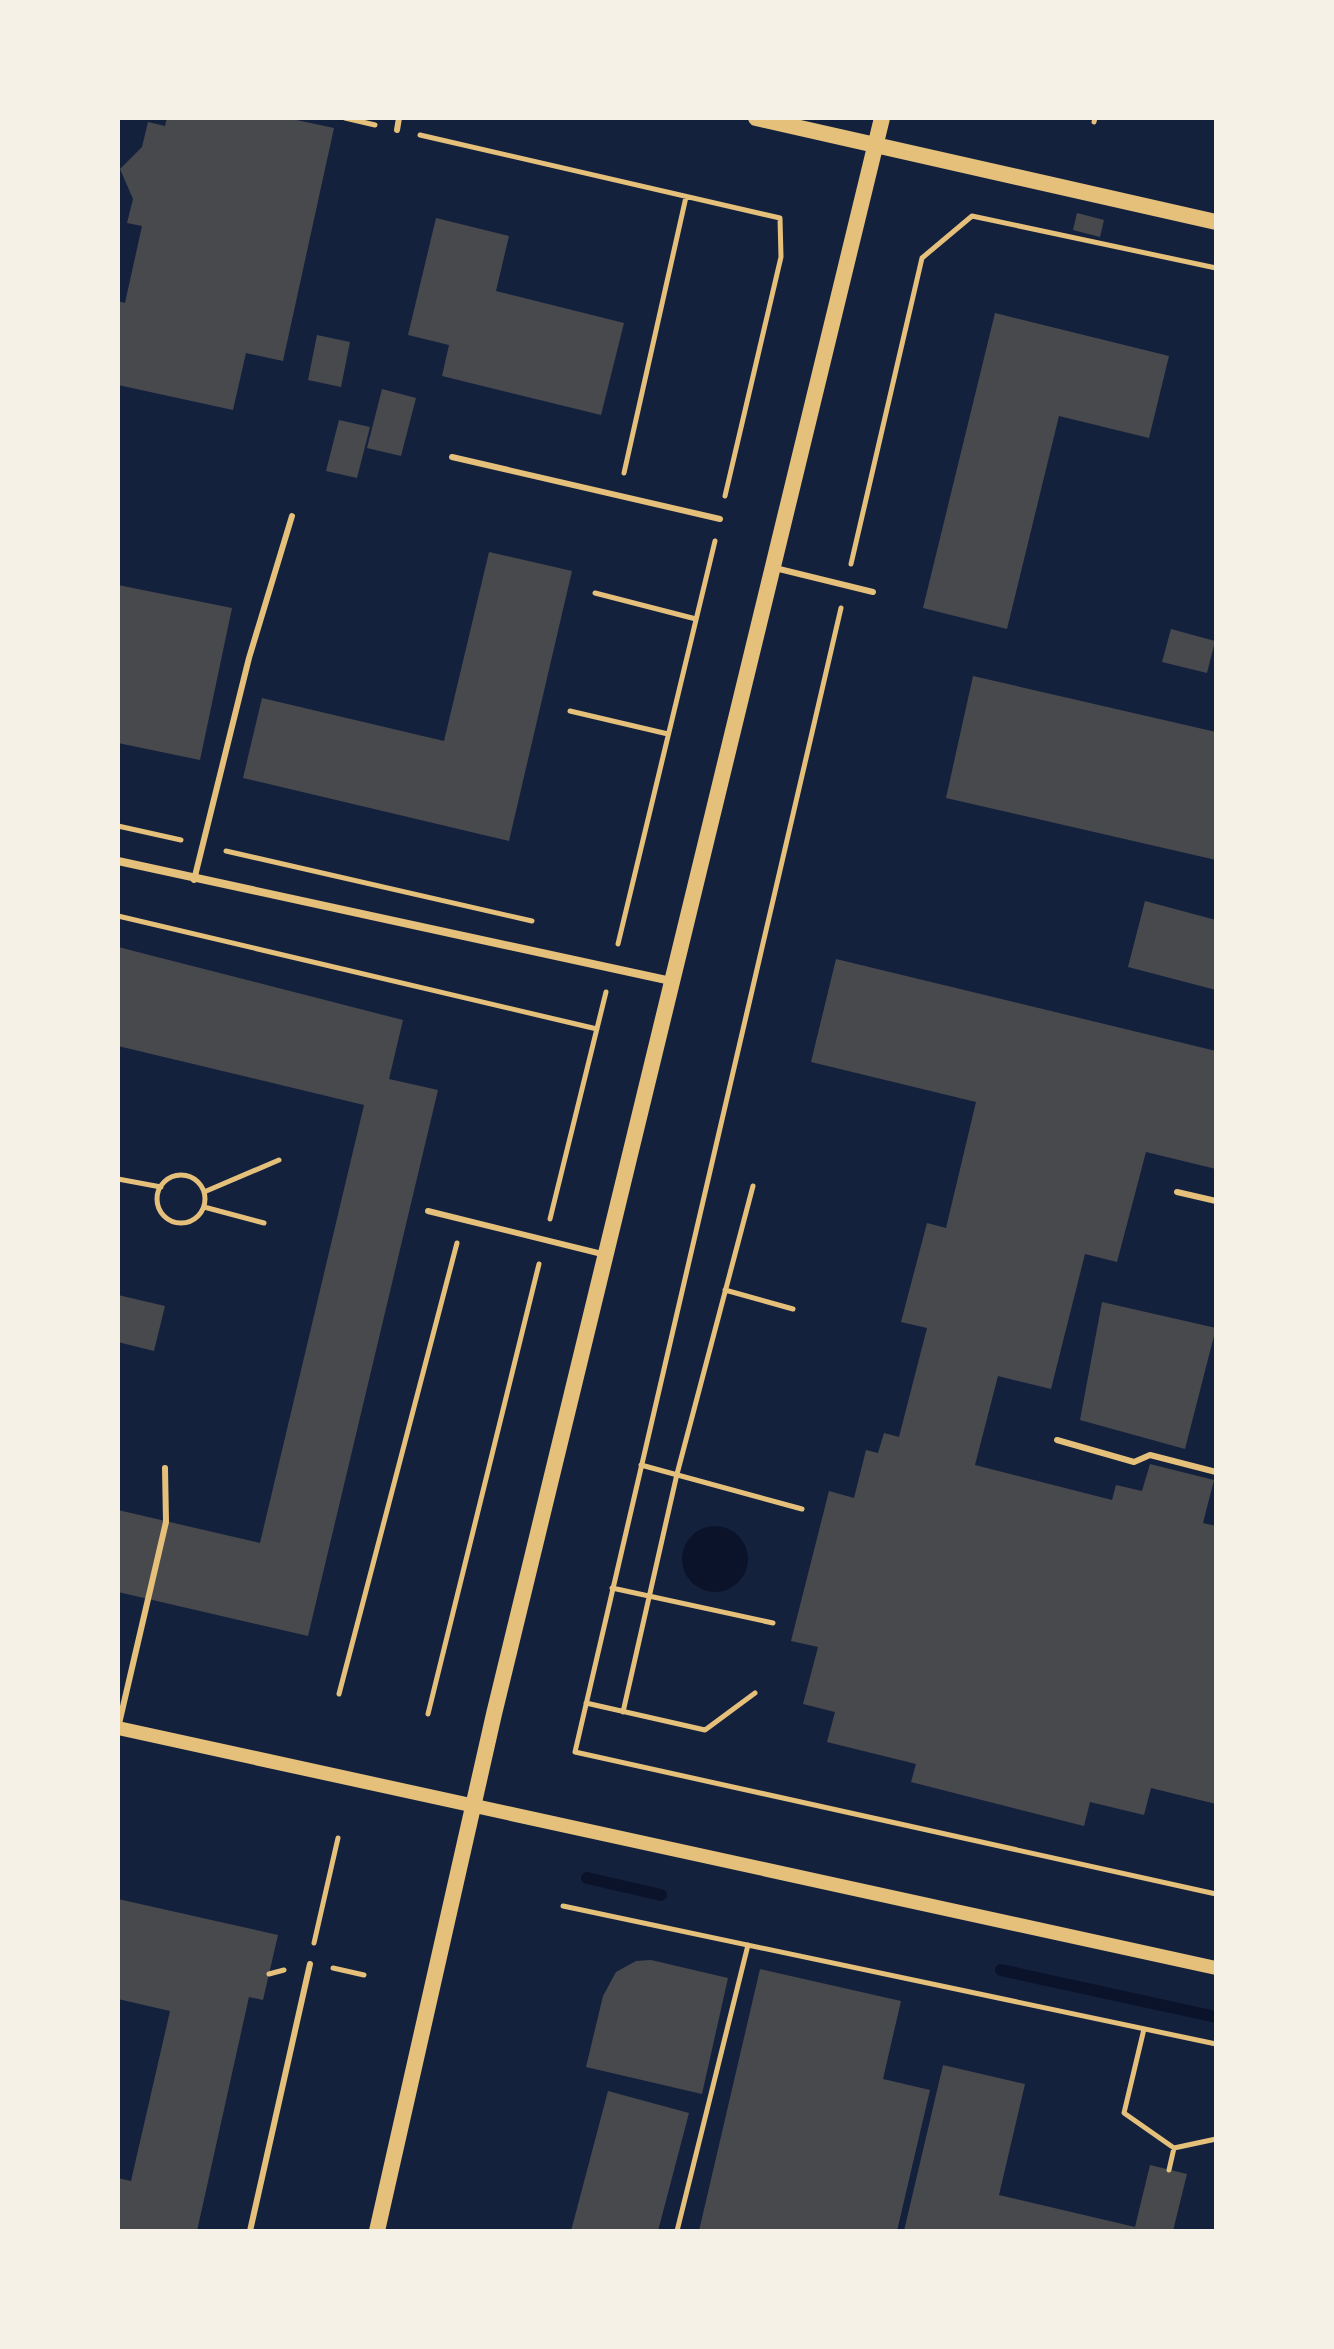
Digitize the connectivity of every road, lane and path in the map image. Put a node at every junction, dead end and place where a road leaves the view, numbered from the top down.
1 (345, 118) edge
2 (399, 118) edge
3 (756, 118) edge
4 (882, 118) edge
5 (397, 130) junction
6 (877, 145) junction
7 (686, 197) junction
8 (1216, 222) edge
9 (1216, 268) edge
10 (452, 457) dead end
11 (619, 495) junction
12 (292, 516) dead end
13 (720, 519) junction
14 (772, 567) junction
15 (846, 586) junction
16 (873, 592) dead end
17 (595, 593) dead end
18 (696, 619) junction
19 (570, 711) dead end
20 (668, 734) junction
21 (118, 826) edge
22 (202, 845) junction
23 (118, 861) edge
24 (194, 880) junction
25 (118, 916) edge
26 (543, 924) dead end
27 (603, 938) dead end
28 (619, 941) junction
29 (612, 968) junction
30 (671, 981) junction
31 (597, 1029) junction
32 (279, 1160) dead end
33 (118, 1179) edge
34 (753, 1186) dead end
35 (161, 1187) junction
36 (204, 1192) junction
37 (1177, 1192) dead end
38 (1216, 1201) edge
39 (204, 1207) junction
40 (428, 1211) dead end
41 (464, 1219) junction
42 (264, 1223) dead end
43 (545, 1239) junction
44 (606, 1255) junction
45 (725, 1290) junction
46 (793, 1309) dead end
47 (1057, 1440) dead end
48 (641, 1465) junction
49 (165, 1468) dead end
50 (1216, 1472) edge
51 (677, 1474) junction
52 (802, 1509) dead end
53 (612, 1588) junction
54 (650, 1596) junction
55 (773, 1623) dead end
56 (755, 1693) dead end
57 (339, 1694) dead end
58 (586, 1703) junction
59 (623, 1712) junction
60 (428, 1714) dead end
61 (118, 1728) edge
62 (472, 1806) junction
63 (338, 1838) dead end
64 (1216, 1894) edge
65 (563, 1906) dead end
66 (748, 1945) junction
67 (310, 1964) joint
68 (1216, 1968) edge
69 (1144, 2029) junction
70 (1216, 2044) edge
71 (1216, 2139) edge
72 (1174, 2148) junction
73 (1169, 2170) dead end
74 (250, 2231) edge
75 (377, 2231) edge
76 (677, 2231) edge

1 - 5 path
2 - 5 lane
3 - 6 main road
4 - 6 main road
5 - 7 path
6 - 8 main road
6 - 14 main road
7 - 11 path
7 - 13 path
9 - 15 path
10 - 11 lane
11 - 13 lane
12 - 22 lane
13 - 18 path
14 - 15 lane
14 - 30 main road
15 - 16 lane
15 - 48 path
17 - 18 path
18 - 20 path
19 - 20 path
20 - 28 path
21 - 22 path
22 - 24 lane
22 - 26 path
23 - 24 street
24 - 29 street
25 - 31 path
27 - 28 path
28 - 29 path
29 - 30 street
29 - 31 path
30 - 44 main road
31 - 43 path
32 - 36 path
33 - 35 path
34 - 45 path
35 - 36 path
35 - 39 path
36 - 39 path
37 - 38 lane
39 - 42 path
40 - 41 lane
41 - 43 lane
41 - 57 path
43 - 44 lane
43 - 60 path
44 - 62 main road
45 - 46 path
45 - 51 path
47 - 50 lane
48 - 51 path
48 - 53 path
49 - 61 lane
51 - 52 path
51 - 54 path
53 - 54 path
53 - 58 path
54 - 55 path
54 - 59 path
56 - 59 path
58 - 59 path
58 - 64 path
61 - 62 street
62 - 68 street
62 - 75 main road
63 - 67 path
65 - 66 path
66 - 69 path
66 - 76 path
67 - 74 lane
69 - 70 path
69 - 72 path
71 - 72 path
72 - 73 path

